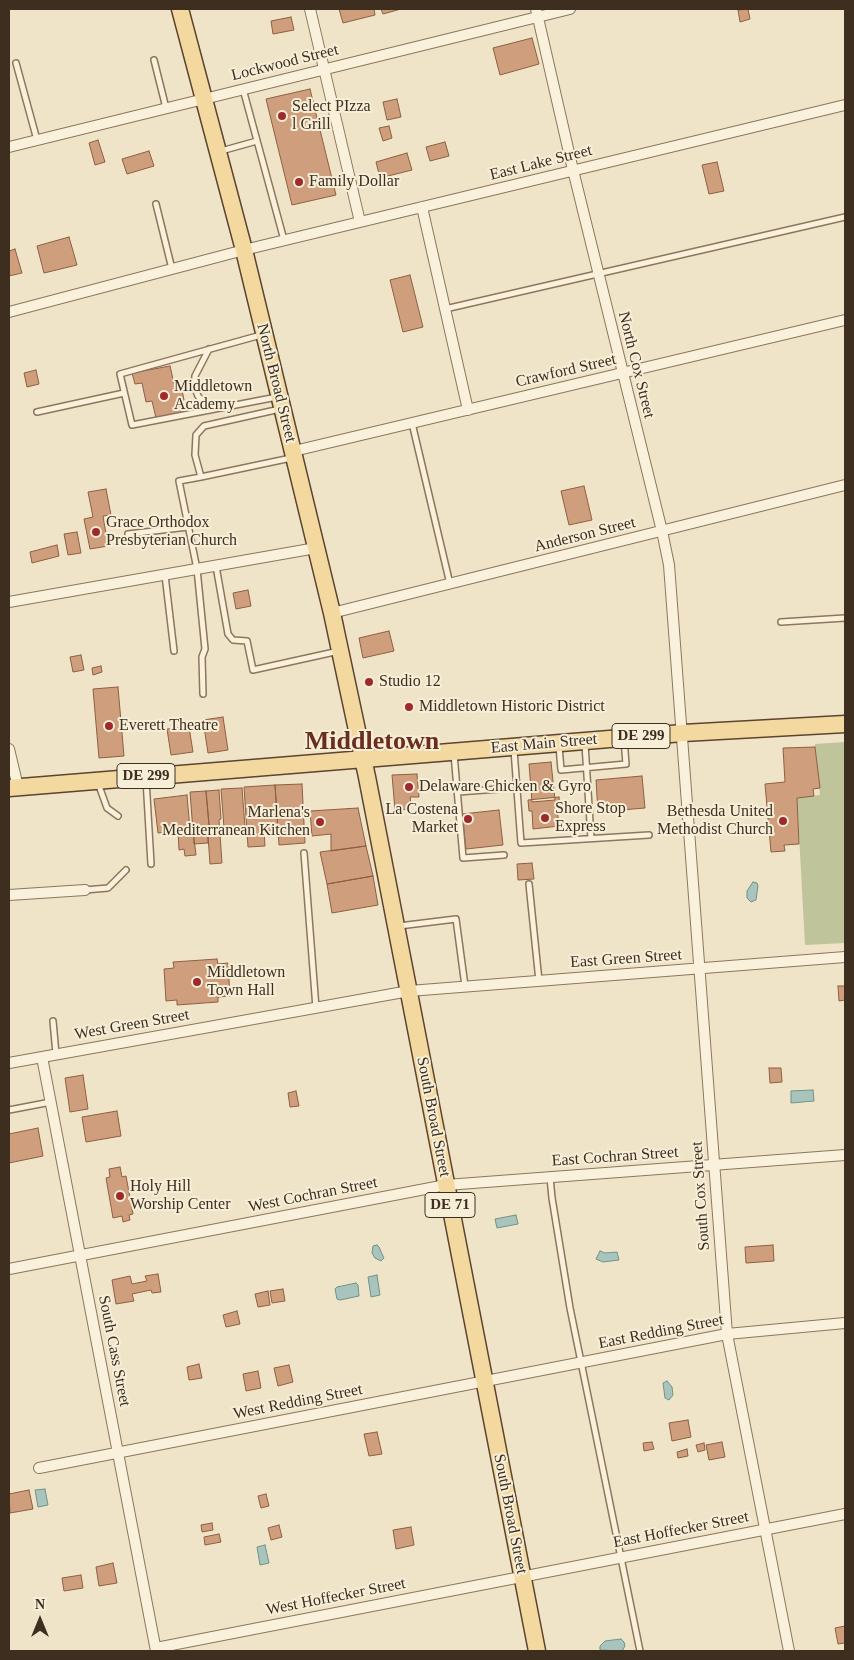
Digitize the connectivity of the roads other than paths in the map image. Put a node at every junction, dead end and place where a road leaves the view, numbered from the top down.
1 (180, 9) edge
2 (310, 9) edge
3 (570, 9) edge
4 (537, 13) edge
5 (154, 60) dead end
6 (16, 63) dead end
7 (324, 69) junction
8 (243, 89) junction
9 (204, 99) junction
10 (845, 105) edge
11 (166, 108) junction
12 (37, 140) junction
13 (257, 142) junction
14 (9, 147) edge
15 (218, 152) junction
16 (573, 170) junction
17 (156, 204) dead end
18 (422, 207) junction
19 (845, 217) edge
20 (360, 222) junction
21 (284, 240) junction
22 (244, 250) junction
23 (172, 269) junction
24 (598, 274) junction
25 (444, 309) junction
26 (9, 312) edge
27 (845, 320) edge
28 (264, 334) junction
29 (209, 349) junction
30 (622, 373) junction
31 (124, 392) junction
32 (281, 403) junction
33 (210, 410) junction
34 (468, 410) junction
35 (36, 412) dead end
36 (412, 423) junction
37 (294, 454) junction
38 (201, 477) junction
39 (845, 486) edge
40 (188, 527) junction
41 (662, 531) junction
42 (128, 534) dead end
43 (316, 548) junction
44 (216, 566) junction
45 (197, 569) junction
46 (165, 575) junction
47 (450, 584) junction
48 (9, 602) edge
49 (332, 613) junction
50 (845, 618) edge
51 (781, 622) dead end
52 (174, 651) dead end
53 (340, 651) junction
54 (203, 694) dead end
55 (845, 724) edge
56 (682, 733) junction
57 (624, 738) junction
58 (584, 741) junction
59 (559, 743) junction
60 (514, 746) junction
61 (9, 749) edge
62 (454, 752) junction
63 (363, 759) junction
64 (586, 768) junction
65 (146, 776) junction
66 (96, 780) junction
67 (13, 787) edge
68 (498, 789) dead end
69 (458, 792) junction
70 (118, 816) dead end
71 (649, 835) dead end
72 (591, 838) junction
73 (304, 854) dead end
74 (504, 855) dead end
75 (151, 864) dead end
76 (126, 870) dead end
77 (529, 884) dead end
78 (85, 890) joint
79 (9, 894) edge
80 (396, 927) junction
81 (845, 957) edge
82 (699, 968) junction
83 (539, 981) junction
84 (465, 986) junction
85 (409, 991) junction
86 (316, 1008) junction
87 (53, 1022) dead end
88 (56, 1054) junction
89 (42, 1057) junction
90 (9, 1063) edge
91 (51, 1102) junction
92 (9, 1110) edge
93 (845, 1155) edge
94 (714, 1164) junction
95 (550, 1177) junction
96 (446, 1184) junction
97 (81, 1255) junction
98 (9, 1269) edge
99 (845, 1323) edge
100 (727, 1334) junction
101 (582, 1362) junction
102 (484, 1381) junction
103 (118, 1452) junction
104 (39, 1468) dead end
105 (845, 1514) edge
106 (765, 1529) junction
107 (621, 1557) junction
108 (522, 1576) junction
109 (156, 1649) edge
110 (537, 1651) edge
111 (640, 1651) edge
112 (789, 1651) edge

1 - 9 main road, North Broad Street / DE 71
2 - 7 street
3 - 4 street, Lockwood Street
4 - 7 street, Lockwood Street
4 - 16 street, North Cox Street
5 - 11 lane
6 - 12 lane
7 - 8 street, Lockwood Street
7 - 20 street
8 - 9 street, Lockwood Street
8 - 13 lane
9 - 11 street, Lockwood Street
9 - 15 main road, North Broad Street / DE 71
10 - 16 street, East Lake Street
11 - 12 street, Lockwood Street
12 - 14 street, Lockwood Street
13 - 15 lane
13 - 21 lane
15 - 22 main road, North Broad Street / DE 71
16 - 18 street, East Lake Street
16 - 24 street, North Cox Street
17 - 23 lane
18 - 20 street, East Lake Street
18 - 25 street
19 - 24 lane
20 - 21 street, East Lake Street
21 - 22 street, East Lake Street
22 - 23 street, East Lake Street
22 - 28 main road, North Broad Street / DE 71
23 - 26 street, East Lake Street
24 - 25 lane
24 - 30 street, North Cox Street
25 - 34 street
27 - 30 street, Crawford Street
28 - 29 lane
28 - 32 main road, North Broad Street / DE 71
29 - 31 lane
29 - 33 lane
30 - 34 street, Crawford Street
30 - 41 street, North Cox Street
31 - 33 lane
31 - 35 lane
32 - 33 lane
32 - 37 main road, North Broad Street / DE 71
32 - 38 lane
34 - 36 street, Crawford Street
36 - 37 street, Crawford Street
36 - 47 lane
37 - 38 lane
37 - 43 main road, North Broad Street / DE 71
38 - 40 lane
39 - 41 street, Anderson Street
40 - 42 lane
40 - 45 lane
41 - 47 street, Anderson Street
41 - 56 street, North Cox Street
43 - 44 street
43 - 49 main road, North Broad Street / DE 71
44 - 45 street
44 - 53 lane
45 - 46 street
45 - 54 lane
46 - 48 street
46 - 52 lane
47 - 49 street, Anderson Street
49 - 53 main road, North Broad Street / DE 71
50 - 51 lane
53 - 63 main road, North Broad Street / DE 71
55 - 56 main road, East Main Street / DE 299
56 - 57 main road, East Main Street / DE 299
56 - 82 street, South Cox Street
57 - 58 main road, East Main Street / DE 299
57 - 64 lane
58 - 59 main road, East Main Street / DE 299
58 - 64 lane
59 - 60 main road, East Main Street / DE 299
59 - 64 lane
60 - 62 main road, East Main Street / DE 299
60 - 72 lane
61 - 67 street
62 - 63 main road, East Main Street / DE 299
62 - 69 lane
63 - 65 main road, DE 299
63 - 80 main road, South Broad Street / DE 71
64 - 72 lane
65 - 66 main road, DE 299
65 - 75 lane
66 - 67 main road, DE 299
66 - 70 lane
68 - 69 lane
69 - 74 lane
71 - 72 lane
73 - 86 lane
76 - 78 lane
77 - 83 lane
78 - 79 street
80 - 84 lane
80 - 85 main road, South Broad Street / DE 71
81 - 82 street, East Green Street
82 - 83 street, East Green Street
82 - 94 street, South Cox Street
83 - 84 street, East Green Street
84 - 85 street, East Green Street
85 - 86 street, West Green Street
85 - 96 main road, South Broad Street / DE 71
86 - 88 street, West Green Street
87 - 88 lane
88 - 89 street, West Green Street
89 - 90 street, West Green Street
89 - 91 street, South Cass Street
91 - 92 lane
91 - 97 street, South Cass Street
93 - 94 street, East Cochran Street
94 - 95 street, East Cochran Street
94 - 100 street, South Cox Street
95 - 96 street, East Cochran Street
95 - 101 lane
96 - 97 street, West Cochran Street
96 - 102 main road, South Broad Street / DE 71
97 - 98 street, West Cochran Street
97 - 103 street, South Cass Street
99 - 100 street, East Redding Street
100 - 101 street, East Redding Street
100 - 106 street, South Cox Street
101 - 102 street, East Redding Street
101 - 107 lane
102 - 103 street, West Redding Street
102 - 108 main road, South Broad Street / DE 71
103 - 104 street, West Redding Street
103 - 109 street, South Cass Street
105 - 106 street, East Hoffecker Street
106 - 107 street, East Hoffecker Street
106 - 112 street, South Cox Street
107 - 108 street, East Hoffecker Street
107 - 111 lane
108 - 109 street, West Hoffecker Street
108 - 110 main road, South Broad Street / DE 71

